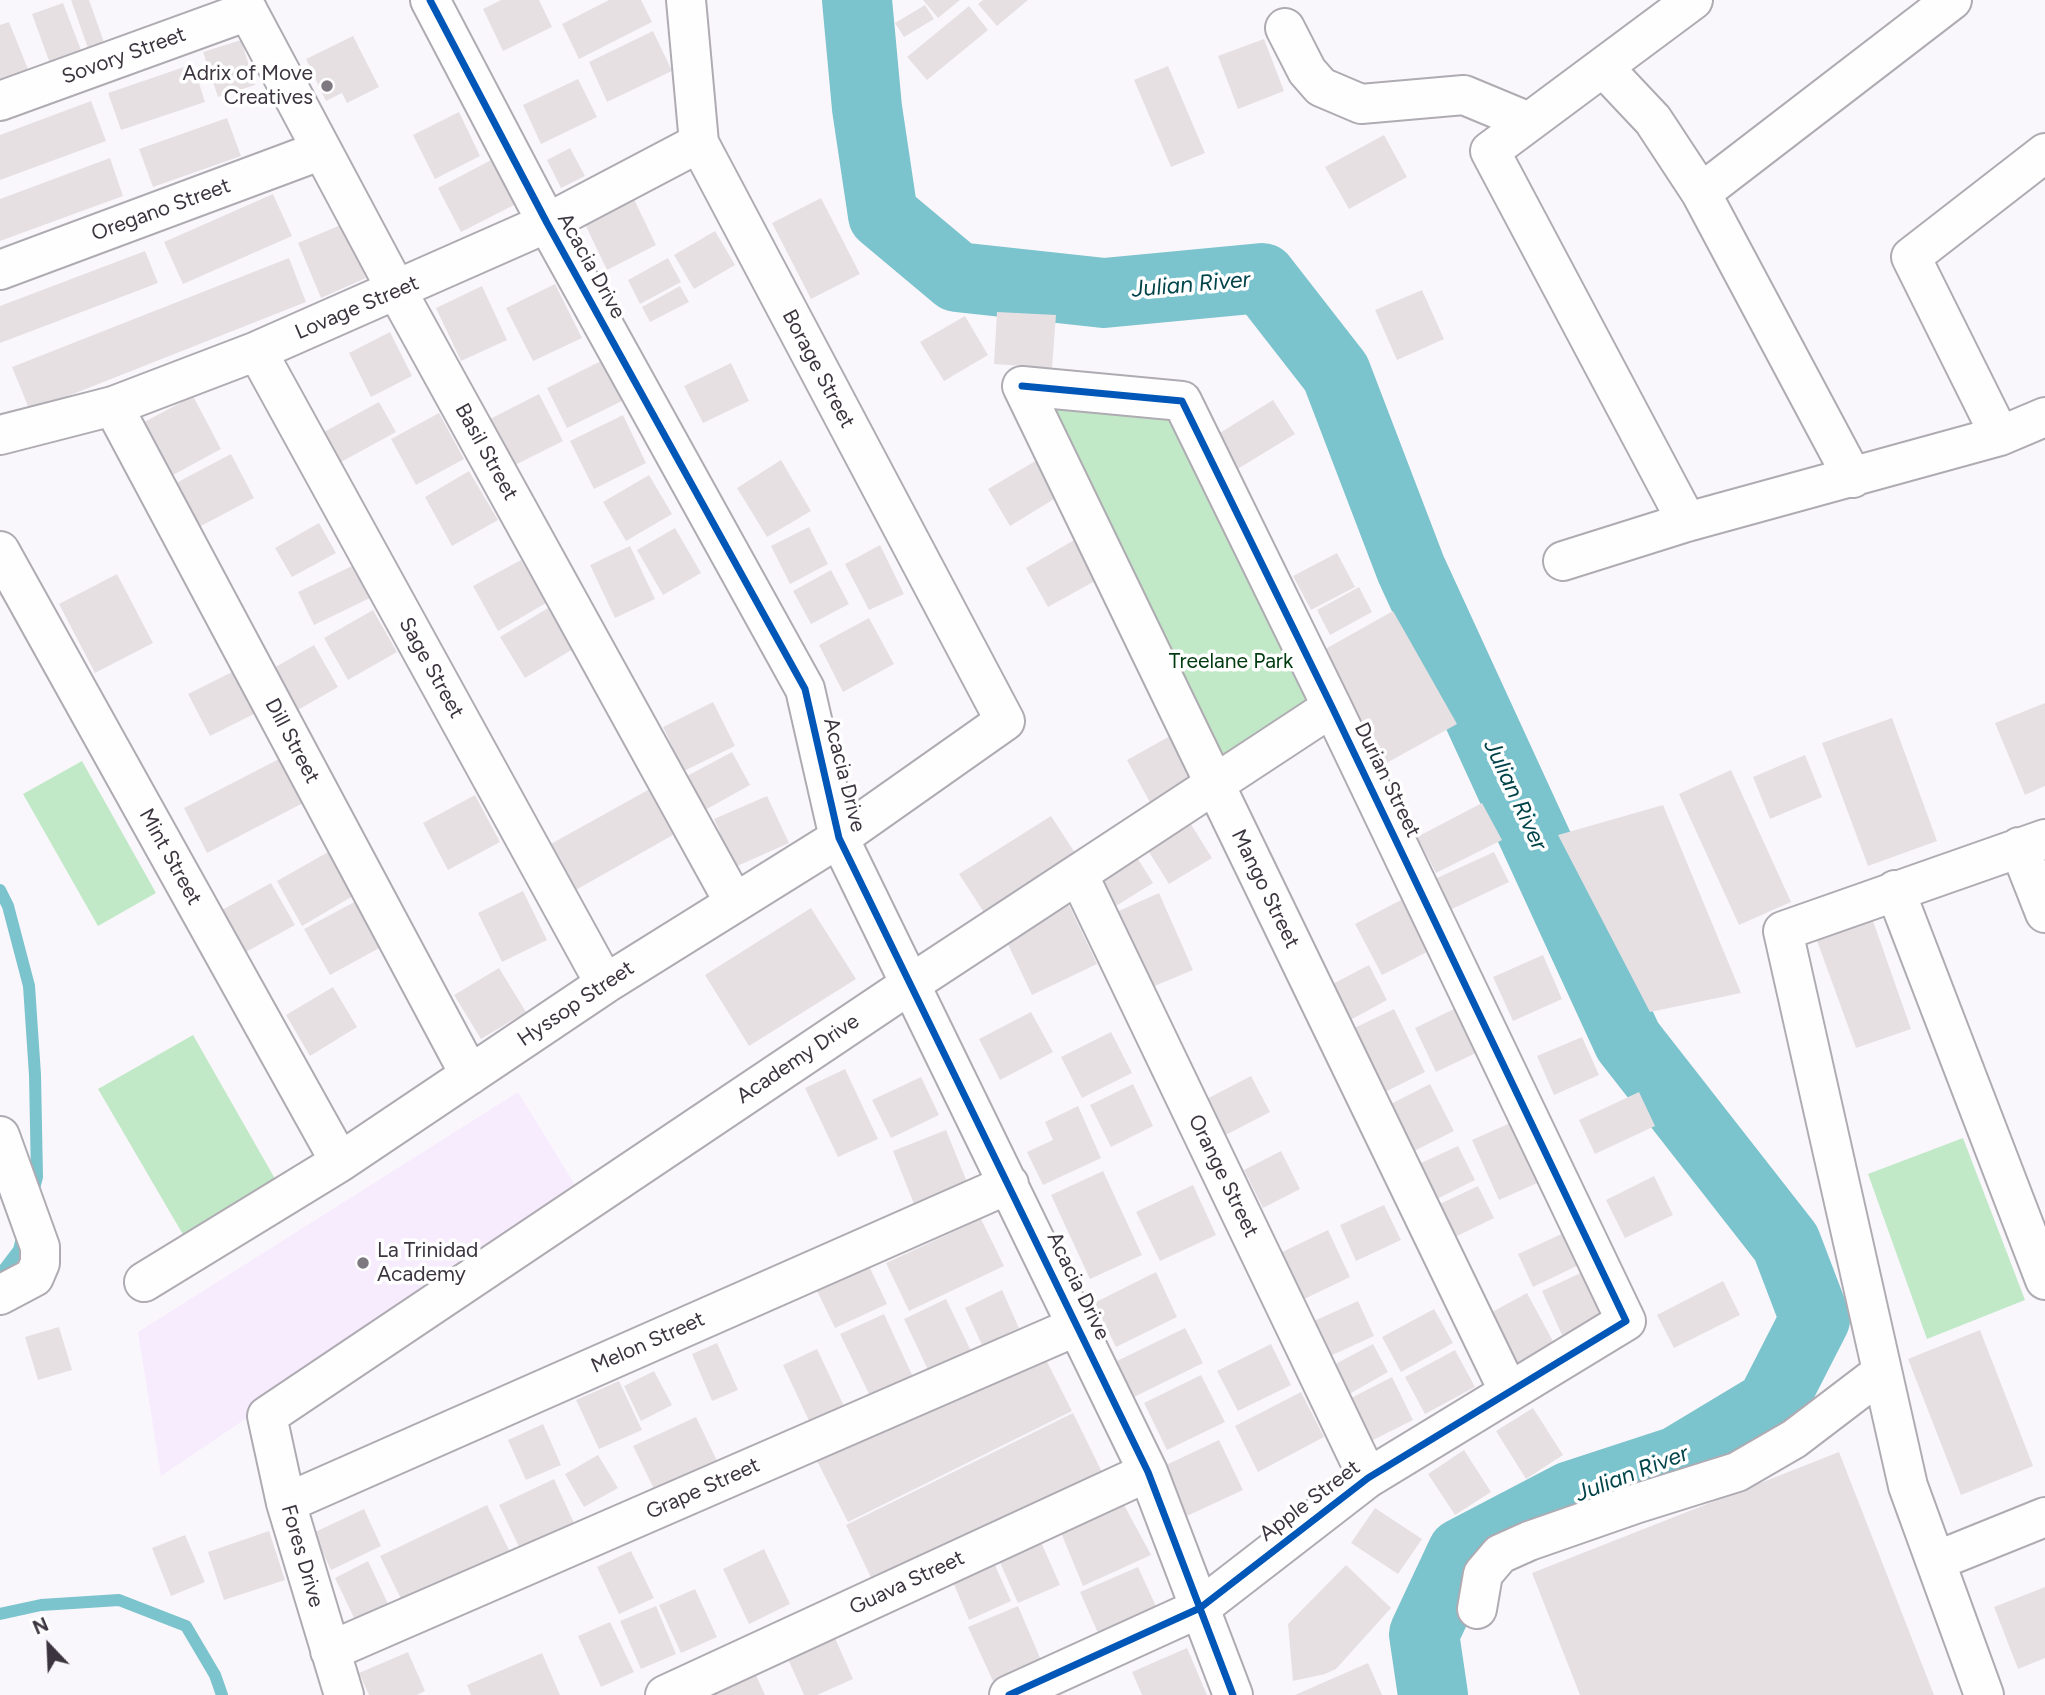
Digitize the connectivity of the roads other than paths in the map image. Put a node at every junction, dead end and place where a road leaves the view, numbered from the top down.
1 (430, 0) edge
2 (686, 0) edge
3 (1693, 0) edge
4 (1952, 0) edge
5 (245, 5) edge
6 (1285, 27) dead end
7 (1603, 67) junction
8 (0, 101) edge
9 (1529, 122) junction
10 (699, 143) junction
11 (322, 150) junction
12 (2045, 153) edge
13 (1700, 193) junction
14 (547, 223) junction
15 (0, 270) edge
16 (397, 291) junction
17 (257, 351) junction
18 (1022, 386) joint
19 (113, 406) junction
20 (2045, 417) edge
21 (0, 435) edge
22 (2000, 436) junction
23 (1853, 478) junction
24 (1687, 522) junction
25 (0, 551) edge
26 (1563, 561) dead end
27 (1332, 707) junction
28 (1004, 721) joint
29 (1214, 784) junction
30 (839, 838) junction
31 (2032, 843) edge
32 (1078, 874) junction
33 (1895, 890) junction
34 (734, 902) junction
35 (2045, 913) edge
36 (912, 983) junction
37 (605, 984) junction
38 (470, 1076) junction
39 (0, 1136) edge
40 (340, 1162) junction
41 (1009, 1184) junction
42 (2045, 1280) edge
43 (144, 1282) dead end
44 (0, 1295) edge
45 (1626, 1321) joint
46 (1077, 1326) junction
47 (1882, 1371) junction
48 (1509, 1392) junction
49 (267, 1416) joint
50 (1148, 1472) junction
51 (1368, 1478) junction
52 (286, 1503) junction
53 (2045, 1517) edge
54 (1936, 1561) junction
55 (1200, 1608) junction
56 (1477, 1609) dead end
57 (330, 1651) junction
58 (344, 1695) edge
59 (665, 1695) edge
60 (1009, 1695) edge
61 (1233, 1695) edge
62 (1984, 1695) edge

1 - 14 street, Acacia Drive
2 - 10 street, Borage Street
3 - 7 street
4 - 13 street
5 - 8 street, Sovory Street
5 - 11 street, Basil Street
6 - 9 street
7 - 9 street
7 - 13 street
9 - 24 street
10 - 14 street, Lovage Street
10 - 28 street, Borage Street
11 - 15 street, Oregano Street
11 - 16 street, Basil Street
12 - 22 street
13 - 23 street
14 - 16 street, Lovage Street
14 - 30 street, Acacia Drive
16 - 17 street, Lovage Street
16 - 34 street, Basil Street
17 - 19 street, Lovage Street
17 - 37 street, Sage Street
18 - 27 street, Durian Street
18 - 29 street, Mango Street
19 - 21 street, Lovage Street
19 - 38 street, Dill Street
20 - 22 street
22 - 23 street
23 - 24 street
24 - 26 street
25 - 40 street, Mint Street
27 - 29 street, Academy Drive
27 - 45 street, Durian Street
28 - 30 street, Hyssop Street
29 - 32 street, Academy Drive
29 - 48 street, Mango Street
30 - 34 street, Hyssop Street
30 - 36 street, Acacia Drive
31 - 33 street
31 - 35 street
32 - 36 street, Academy Drive
32 - 51 street, Orange Street
33 - 42 street
33 - 47 street
34 - 37 street, Hyssop Street
36 - 41 street, Acacia Drive
36 - 49 street, Academy Drive
37 - 38 street, Hyssop Street
38 - 40 street, Hyssop Street
39 - 44 street
40 - 43 street, Hyssop Street
41 - 46 street, Acacia Drive
41 - 52 street, Melon Street
45 - 48 street, Apple Street
46 - 50 street, Acacia Drive
46 - 57 street, Grape Street
47 - 54 street
47 - 56 street
48 - 51 street, Apple Street
49 - 52 street, Fores Drive
50 - 55 street, Acacia Drive
50 - 59 street, Guava Street
51 - 55 street, Apple Street
52 - 57 street, Fores Drive
53 - 54 street
54 - 62 street
55 - 60 street, Apple Street
55 - 61 street, Acacia Drive
57 - 58 street, Fores Drive

